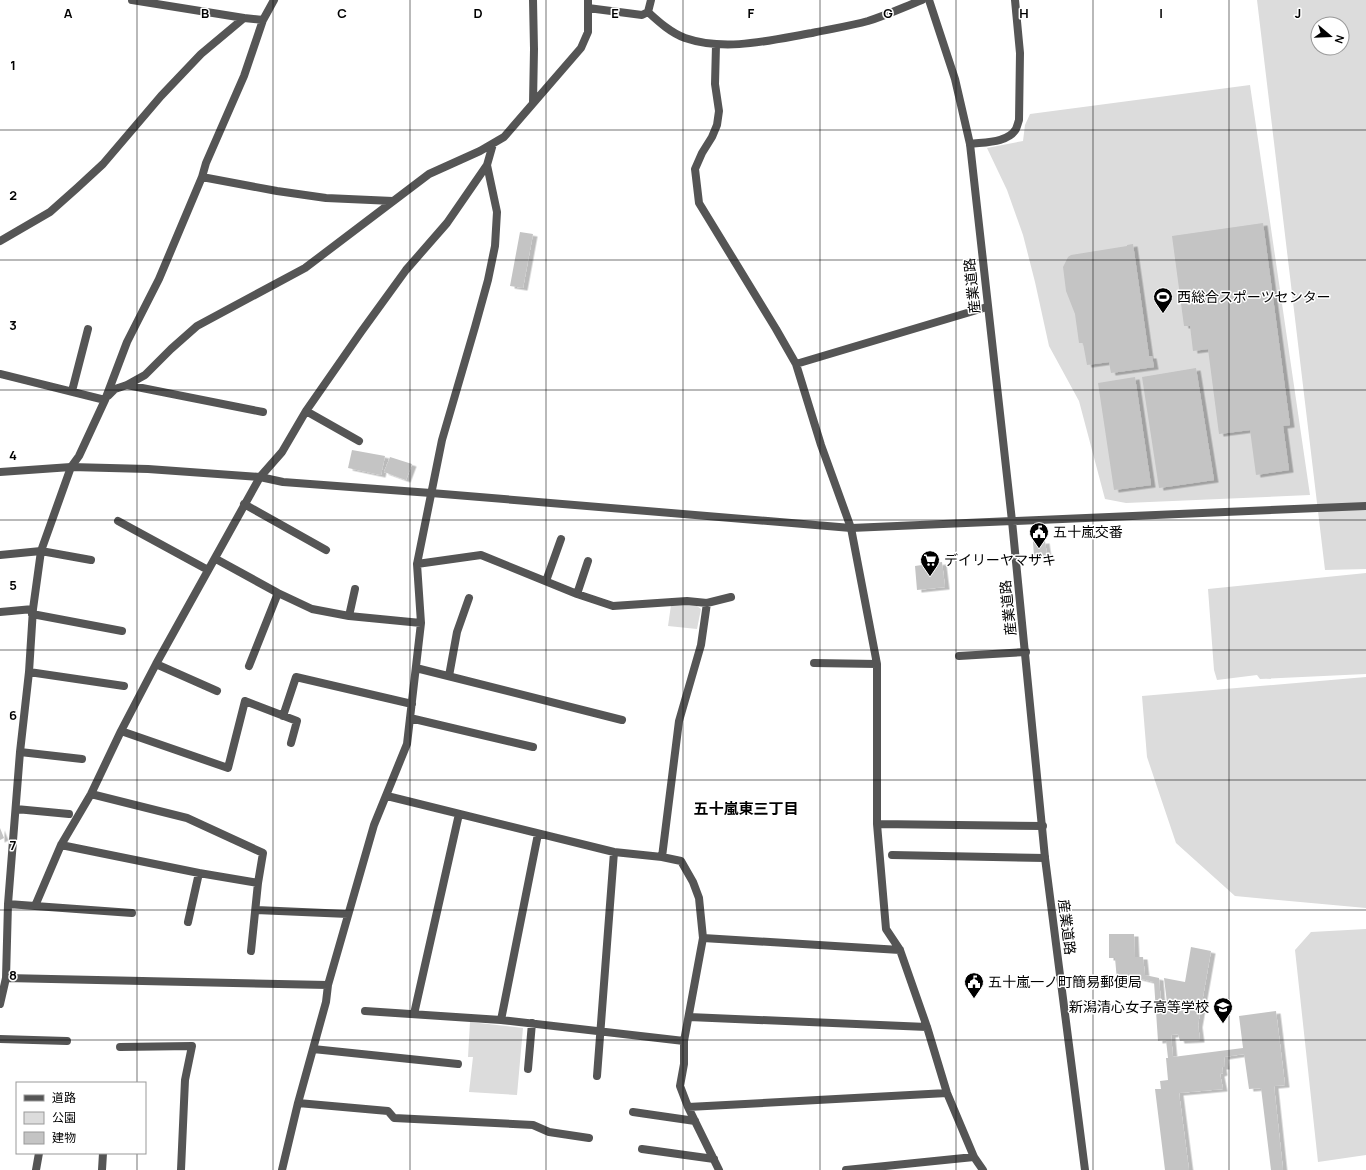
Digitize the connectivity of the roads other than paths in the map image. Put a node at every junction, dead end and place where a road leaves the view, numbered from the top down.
1 (132, 0) edge
2 (274, 0) edge
3 (533, 0) edge
4 (651, 0) edge
5 (922, 0) edge
6 (929, 0) edge
7 (1015, 0) edge
8 (588, 4) edge
9 (648, 12) junction
10 (244, 18) junction
11 (263, 20) junction
12 (716, 45) junction
13 (533, 103) junction
14 (493, 144) junction
15 (970, 144) junction
16 (487, 164) junction
17 (202, 177) junction
18 (393, 201) junction
19 (0, 241) edge
20 (988, 307) junction
21 (88, 329) dead end
22 (796, 364) junction
23 (0, 374) edge
24 (127, 385) junction
25 (72, 391) junction
26 (105, 400) junction
27 (306, 411) junction
28 (263, 412) dead end
29 (359, 441) dead end
30 (71, 467) junction
31 (0, 472) edge
32 (260, 477) junction
33 (431, 493) junction
34 (244, 504) junction
35 (1366, 506) edge
36 (118, 521) dead end
37 (1012, 521) junction
38 (851, 528) junction
39 (560, 539) dead end
40 (326, 550) dead end
41 (41, 551) junction
42 (0, 555) edge
43 (216, 559) junction
44 (91, 560) dead end
45 (588, 561) dead end
46 (417, 564) junction
47 (208, 570) junction
48 (546, 581) junction
49 (355, 589) dead end
50 (278, 593) junction
51 (577, 594) junction
52 (469, 598) dead end
53 (731, 598) dead end
54 (707, 603) junction
55 (32, 611) junction
56 (0, 612) edge
57 (349, 616) junction
58 (421, 623) junction
59 (122, 631) dead end
60 (1026, 652) junction
61 (959, 656) dead end
62 (814, 662) dead end
63 (156, 664) junction
64 (877, 664) junction
65 (249, 666) dead end
66 (416, 668) junction
67 (29, 672) junction
68 (449, 676) junction
69 (124, 686) dead end
70 (217, 691) dead end
71 (412, 704) junction
72 (283, 716) junction
73 (410, 718) junction
74 (622, 720) dead end
75 (121, 731) junction
76 (291, 743) dead end
77 (533, 747) dead end
78 (20, 752) junction
79 (82, 760) dead end
80 (91, 794) junction
81 (387, 796) junction
82 (16, 809) junction
83 (68, 814) dead end
84 (459, 814) junction
85 (877, 824) junction
86 (1043, 826) junction
87 (538, 834) junction
88 (61, 845) junction
89 (614, 852) junction
90 (892, 855) dead end
91 (662, 857) junction
92 (1046, 858) junction
93 (199, 873) junction
94 (258, 883) junction
95 (8, 904) junction
96 (36, 906) junction
97 (256, 910) junction
98 (132, 913) dead end
99 (348, 914) junction
100 (188, 922) dead end
101 (703, 938) junction
102 (3, 950) edge
103 (900, 950) junction
104 (251, 951) dead end
105 (6, 978) junction
106 (328, 986) junction
107 (0, 1004) edge
108 (365, 1011) dead end
109 (414, 1014) junction
110 (690, 1017) junction
111 (502, 1020) junction
112 (532, 1024) junction
113 (927, 1026) junction
114 (601, 1032) junction
115 (0, 1039) edge
116 (67, 1041) dead end
117 (684, 1041) junction
118 (120, 1047) dead end
119 (313, 1049) junction
120 (458, 1064) dead end
121 (528, 1070) dead end
122 (598, 1076) dead end
123 (946, 1093) junction
124 (298, 1103) junction
125 (688, 1107) junction
126 (633, 1112) dead end
127 (695, 1121) junction
128 (589, 1138) dead end
129 (642, 1150) dead end
130 (39, 1154) edge
131 (103, 1154) edge
132 (974, 1156) junction
133 (714, 1159) junction
134 (36, 1170) edge
135 (102, 1170) edge
136 (181, 1170) edge
137 (282, 1170) edge
138 (719, 1170) edge
139 (846, 1170) edge
140 (983, 1170) edge
141 (1085, 1170) edge

1 - 10 street
2 - 11 street
3 - 13 street
4 - 9 street
5 - 12 street
6 - 15 street, 産業道路
7 - 15 street
8 - 9 street
8 - 13 street
9 - 12 street
10 - 11 street
10 - 19 street
11 - 17 street
12 - 22 street
13 - 14 street
14 - 16 street
14 - 18 street
15 - 20 street, 産業道路
16 - 27 street
16 - 33 street
17 - 18 street
17 - 26 street
18 - 24 street
20 - 22 street
20 - 37 street, 産業道路
21 - 25 street
22 - 38 street
23 - 25 street
24 - 26 street
24 - 28 street
25 - 26 street
26 - 30 street
27 - 29 street
27 - 32 street
30 - 31 street
30 - 32 street
30 - 41 street
32 - 33 street
32 - 34 street
33 - 38 street
33 - 46 street
34 - 40 street
34 - 43 street
35 - 37 street
36 - 47 street
37 - 38 street
37 - 60 street, 産業道路
38 - 64 street
39 - 48 street
41 - 42 street
41 - 44 street
41 - 55 street
43 - 47 street
43 - 50 street
45 - 51 street
46 - 48 street
46 - 58 street
47 - 63 street
48 - 51 street
49 - 57 street
50 - 57 street
50 - 65 street
51 - 54 street
52 - 68 street
53 - 54 street
54 - 91 street
55 - 56 street
55 - 59 street
55 - 67 street
57 - 58 street
58 - 66 street
60 - 61 street
60 - 86 street, 産業道路
62 - 64 street
63 - 70 street
63 - 75 street
64 - 85 street
66 - 68 street
66 - 71 street
67 - 69 street
67 - 78 street
68 - 74 street
71 - 72 street
71 - 73 street
72 - 75 street
72 - 76 street
73 - 77 street
73 - 81 street
75 - 80 street
78 - 79 street
78 - 82 street
80 - 88 street
80 - 94 street
81 - 84 street
81 - 99 street
82 - 83 street
82 - 95 street
84 - 87 street
84 - 109 street
85 - 86 street
85 - 103 street
86 - 92 street, 産業道路
87 - 89 street
87 - 111 street
88 - 93 street
88 - 96 street
89 - 91 street
89 - 114 street
90 - 92 street
91 - 101 street
92 - 141 street, 産業道路
93 - 94 street
93 - 100 street
94 - 97 street
95 - 96 street
95 - 102 street
96 - 98 street
97 - 99 street
97 - 104 street
99 - 106 street
101 - 103 street
101 - 110 street
102 - 105 street
103 - 113 street
105 - 106 street
105 - 107 street
106 - 119 street
108 - 109 street
109 - 111 street
110 - 113 street
110 - 117 street
111 - 112 street
112 - 114 street
112 - 121 street
113 - 123 street
114 - 117 street
114 - 122 street
115 - 116 street
117 - 125 street
118 - 136 street
119 - 120 street
119 - 124 street
123 - 125 street
123 - 132 street
124 - 128 street
124 - 137 street
125 - 127 street
126 - 127 street
127 - 133 street
129 - 133 street
130 - 134 street
131 - 135 street
132 - 139 street
132 - 140 street
133 - 138 street

